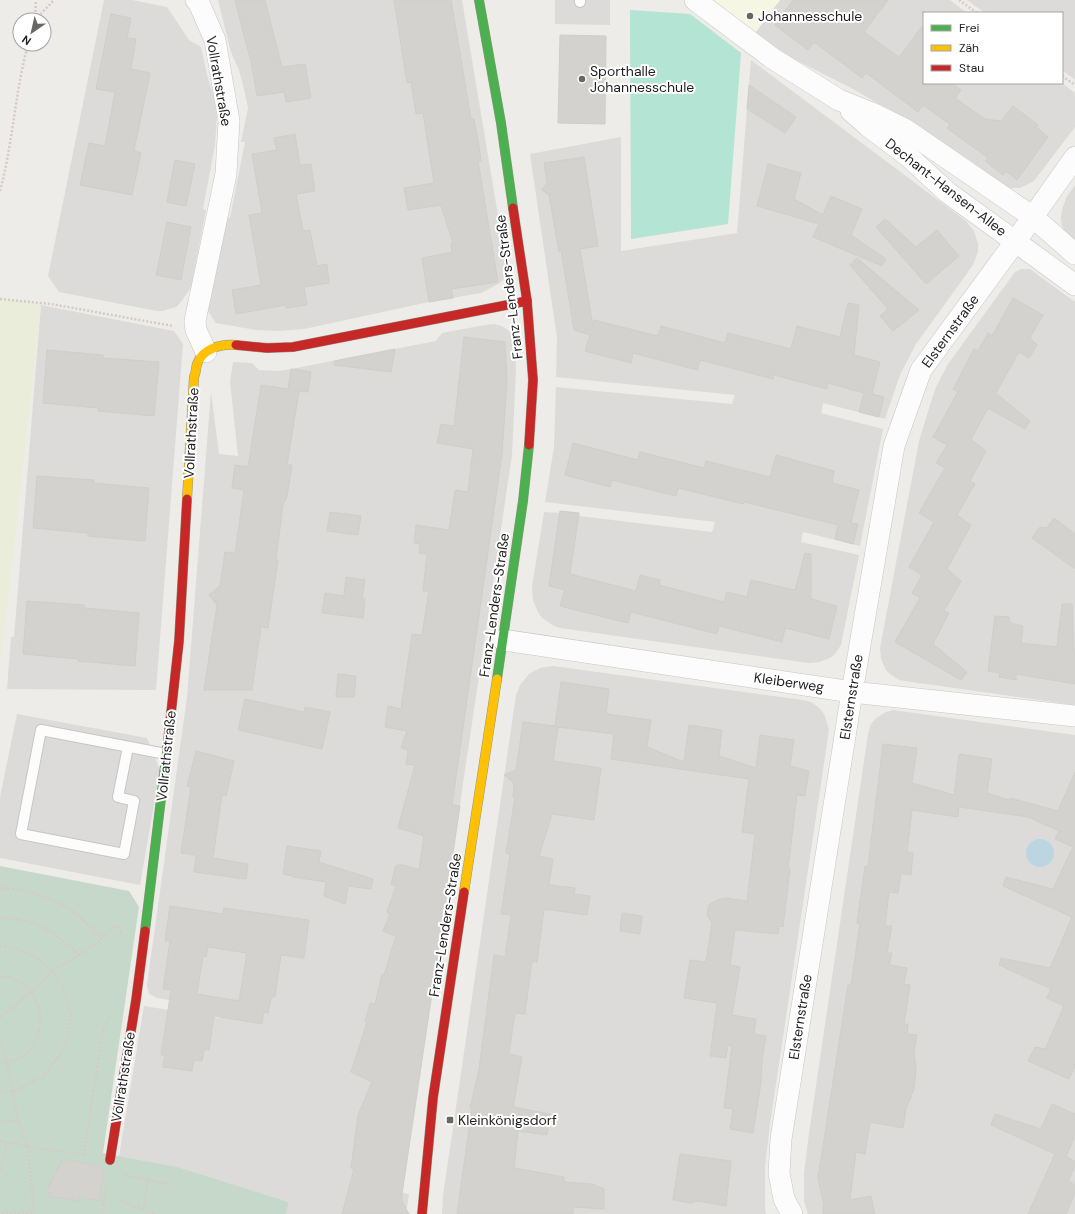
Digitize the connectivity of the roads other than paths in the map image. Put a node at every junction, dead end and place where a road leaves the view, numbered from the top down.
1 (196, 0) edge
2 (479, 0) edge
3 (695, 0) edge
4 (839, 100) junction
5 (1075, 157) edge
6 (1033, 217) junction
7 (1015, 242) junction
8 (1075, 254) edge
9 (1075, 285) edge
10 (527, 301) junction
11 (206, 352) junction
12 (503, 640) junction
13 (852, 692) junction
14 (1075, 716) edge
15 (128, 747) junction
16 (166, 754) junction
17 (110, 1160) road end
18 (422, 1214) edge
19 (792, 1214) edge

1 - 11 street, Vollrathstraße
2 - 10 street, Franz-Lenders-Straße
3 - 4 street, Dechant-Hansen-Allee
4 - 6 street, Dechant-Hansen-Allee
4 - 7 street, Dechant-Hansen-Allee
5 - 6 street, Elsternstraße
6 - 7 street, Elsternstraße
6 - 8 street, Dechant-Hansen-Allee
7 - 9 street, Dechant-Hansen-Allee
7 - 13 street, Elsternstraße
10 - 11 street
10 - 12 street, Franz-Lenders-Straße
11 - 16 street, Vollrathstraße
12 - 13 street, Kleiberweg
12 - 18 street, Franz-Lenders-Straße
13 - 14 street, Kleiberweg
13 - 19 street, Elsternstraße
15 - 15 lane
15 - 16 lane
16 - 17 street, Vollrathstraße

